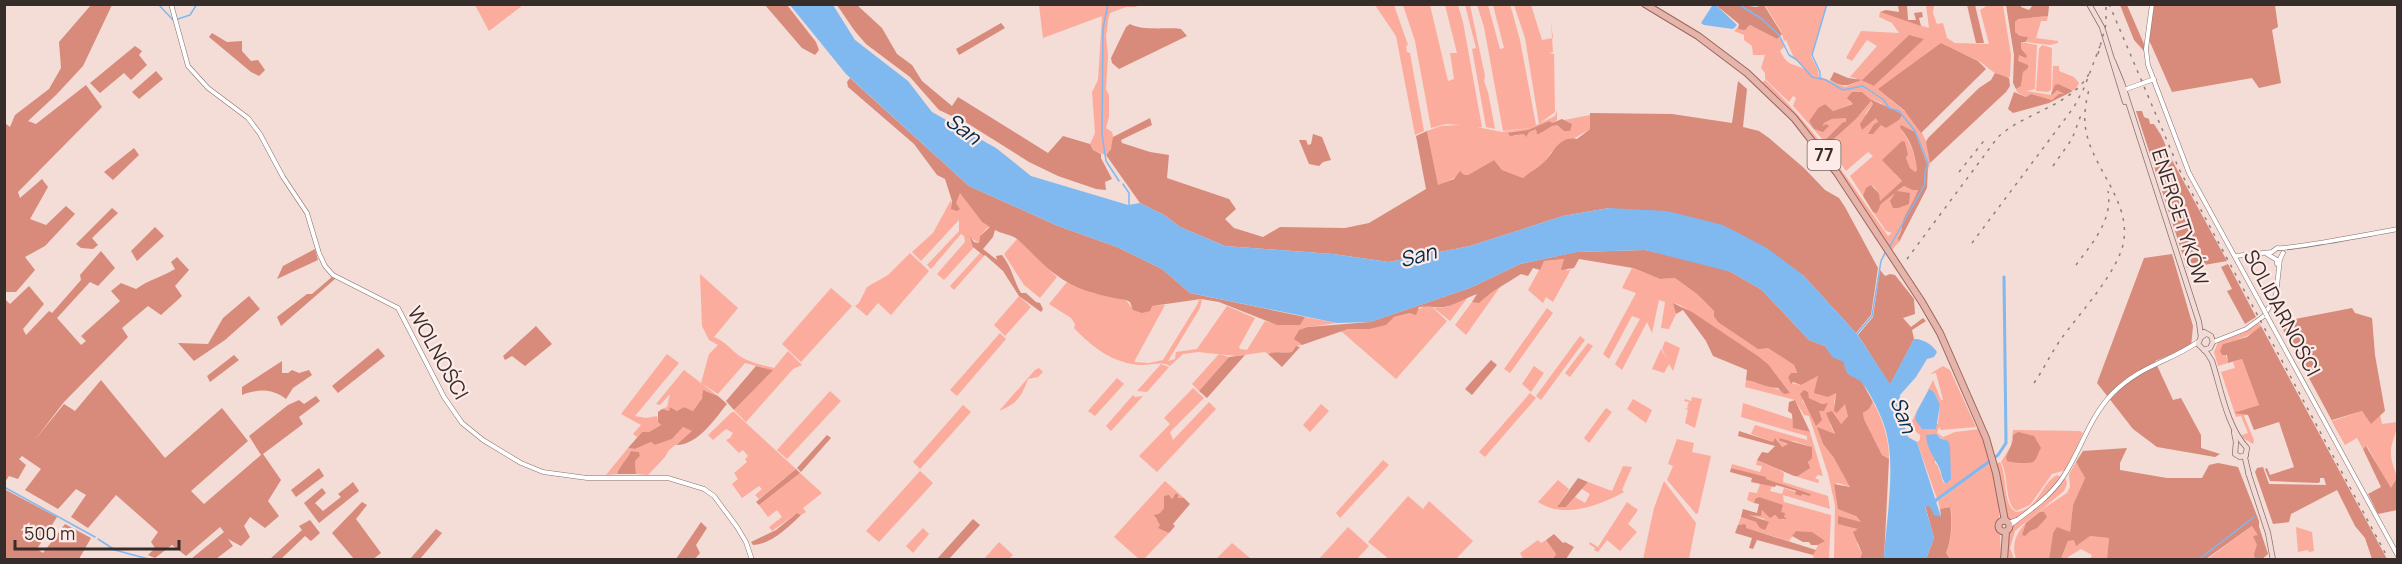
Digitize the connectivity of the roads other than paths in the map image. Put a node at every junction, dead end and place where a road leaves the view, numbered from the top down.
1 (171, 4) edge
2 (1645, 4) edge
3 (2090, 4) edge
4 (2152, 4) edge
5 (2113, 61) junction
6 (2154, 79) junction
7 (2118, 82) junction
8 (2124, 90) junction
9 (2123, 98) junction
10 (2133, 121) junction
11 (2397, 229) edge
12 (2283, 251) junction
13 (2272, 253) junction
14 (2235, 257) junction
15 (2278, 260) junction
16 (2199, 322) junction
17 (2206, 334) junction
18 (2201, 337) junction
19 (2212, 342) junction
20 (2200, 347) junction
21 (2212, 361) junction
22 (2233, 427) junction
23 (2243, 445) junction
24 (2236, 446) junction
25 (2246, 454) junction
26 (2239, 457) junction
27 (2249, 475) junction
28 (2005, 526) junction
29 (2397, 556) edge
30 (752, 560) edge
31 (2004, 560) edge
32 (2273, 560) edge

1 - 30 street, WOLNOŚCI
2 - 28 main road, 77
3 - 5 main road, ENERGETYKÓW
4 - 6 street, SOLIDARNOŚCI
5 - 7 main road, ENERGETYKÓW
5 - 8 main road, ENERGETYKÓW
6 - 8 street
6 - 14 street, SOLIDARNOŚCI
7 - 8 street
7 - 9 main road, ENERGETYKÓW
8 - 9 street
8 - 10 main road, ENERGETYKÓW
9 - 10 main road, ENERGETYKÓW
10 - 16 main road, ENERGETYKÓW
11 - 12 street
12 - 13 street
12 - 15 street
13 - 14 street
13 - 15 street
14 - 29 street, SOLIDARNOŚCI, bridge
15 - 19 street
16 - 17 main road, ENERGETYKÓW
16 - 18 main road, ENERGETYKÓW
17 - 18 main road
17 - 19 main road
18 - 20 main road
19 - 20 main road
19 - 21 main road
20 - 21 main road
20 - 28 street
21 - 22 main road
22 - 23 main road
22 - 24 main road
23 - 24 main road
23 - 25 main road
24 - 26 main road
25 - 26 main road
25 - 27 main road
26 - 27 main road
27 - 32 main road
28 - 31 main road, 77

